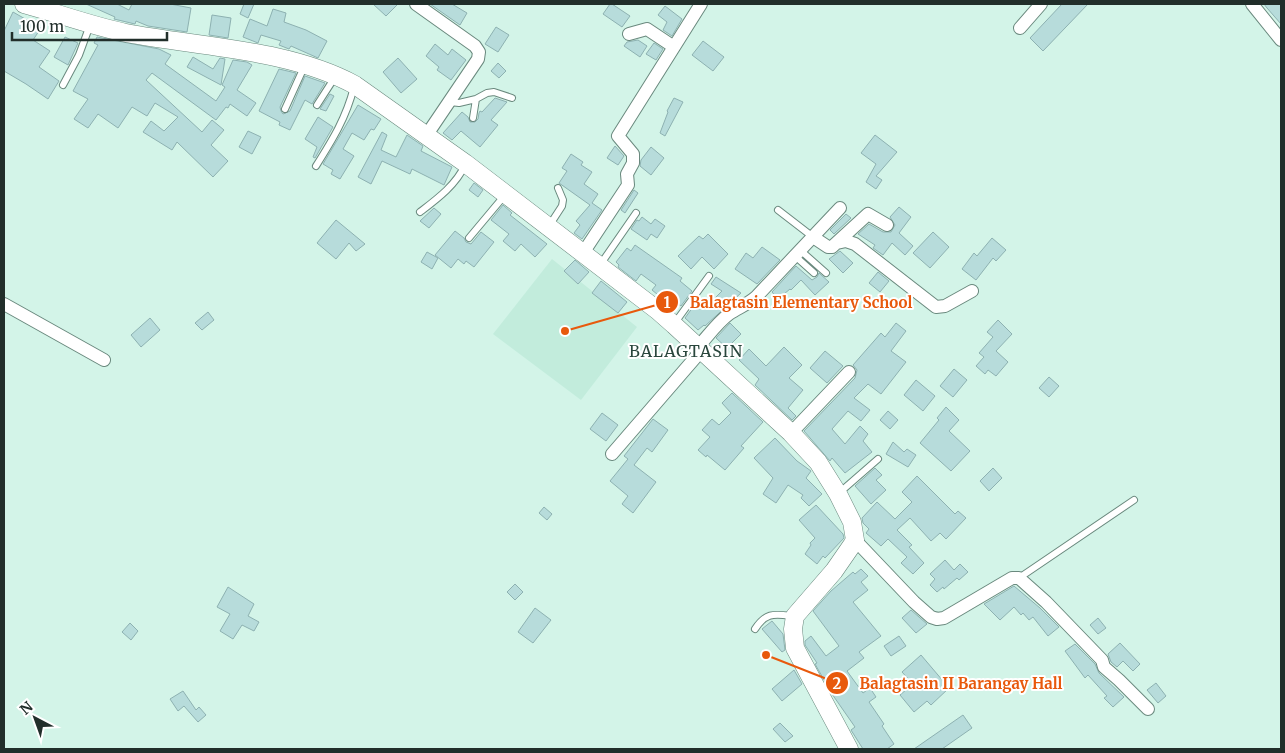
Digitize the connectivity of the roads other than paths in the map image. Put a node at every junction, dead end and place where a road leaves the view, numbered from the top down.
1 (24, 4) edge
2 (416, 4) edge
3 (702, 4) edge
4 (1041, 4) edge
5 (1252, 4) edge
6 (91, 23) junction
7 (1020, 28) dead end
8 (629, 34) dead end
9 (1281, 40) edge
10 (674, 47) junction
11 (306, 64) junction
12 (336, 75) junction
13 (354, 85) junction
14 (62, 86) dead end
15 (512, 98) dead end
16 (476, 100) junction
17 (450, 102) junction
18 (317, 105) dead end
19 (285, 109) dead end
20 (473, 118) dead end
21 (426, 136) junction
22 (465, 163) junction
23 (316, 166) dead end
24 (558, 188) dead end
25 (506, 194) junction
26 (840, 208) dead end
27 (778, 210) dead end
28 (420, 212) dead end
29 (636, 213) dead end
30 (887, 225) dead end
31 (549, 227) junction
32 (813, 237) junction
33 (470, 238) dead end
34 (837, 243) junction
35 (798, 253) junction
36 (583, 254) junction
37 (599, 266) junction
38 (814, 273) dead end
39 (826, 273) dead end
40 (709, 276) dead end
41 (972, 291) dead end
42 (4, 304) edge
43 (674, 325) junction
44 (700, 349) junction
45 (104, 360) dead end
46 (849, 372) dead end
47 (790, 433) junction
48 (612, 454) dead end
49 (878, 459) dead end
50 (838, 494) junction
51 (1134, 500) dead end
52 (855, 540) junction
53 (1019, 578) junction
54 (795, 616) junction
55 (755, 629) dead end
56 (1148, 708) dead end
57 (849, 749) edge

1 - 6 street
2 - 17 street
3 - 10 street
4 - 7 street
5 - 9 street
6 - 11 street
6 - 14 lane
8 - 10 street
10 - 36 street
11 - 12 street
11 - 19 lane
12 - 13 street
12 - 18 lane
13 - 21 street
13 - 23 lane
15 - 16 lane
16 - 17 lane
16 - 20 lane
17 - 21 street
21 - 22 street
22 - 25 street
22 - 28 lane
24 - 31 lane
25 - 31 street
25 - 33 lane
26 - 32 street
27 - 32 lane
29 - 37 lane
30 - 34 street
31 - 36 street
32 - 34 street
32 - 35 street
34 - 41 street
35 - 38 lane
35 - 39 lane
35 - 44 street
36 - 37 street
37 - 43 street
40 - 43 lane
42 - 45 street
43 - 44 street
44 - 47 street
44 - 48 street
46 - 47 street
47 - 50 street
49 - 50 lane
50 - 52 street
51 - 53 lane
52 - 53 street
52 - 54 street
53 - 56 street
54 - 55 lane
54 - 57 street

